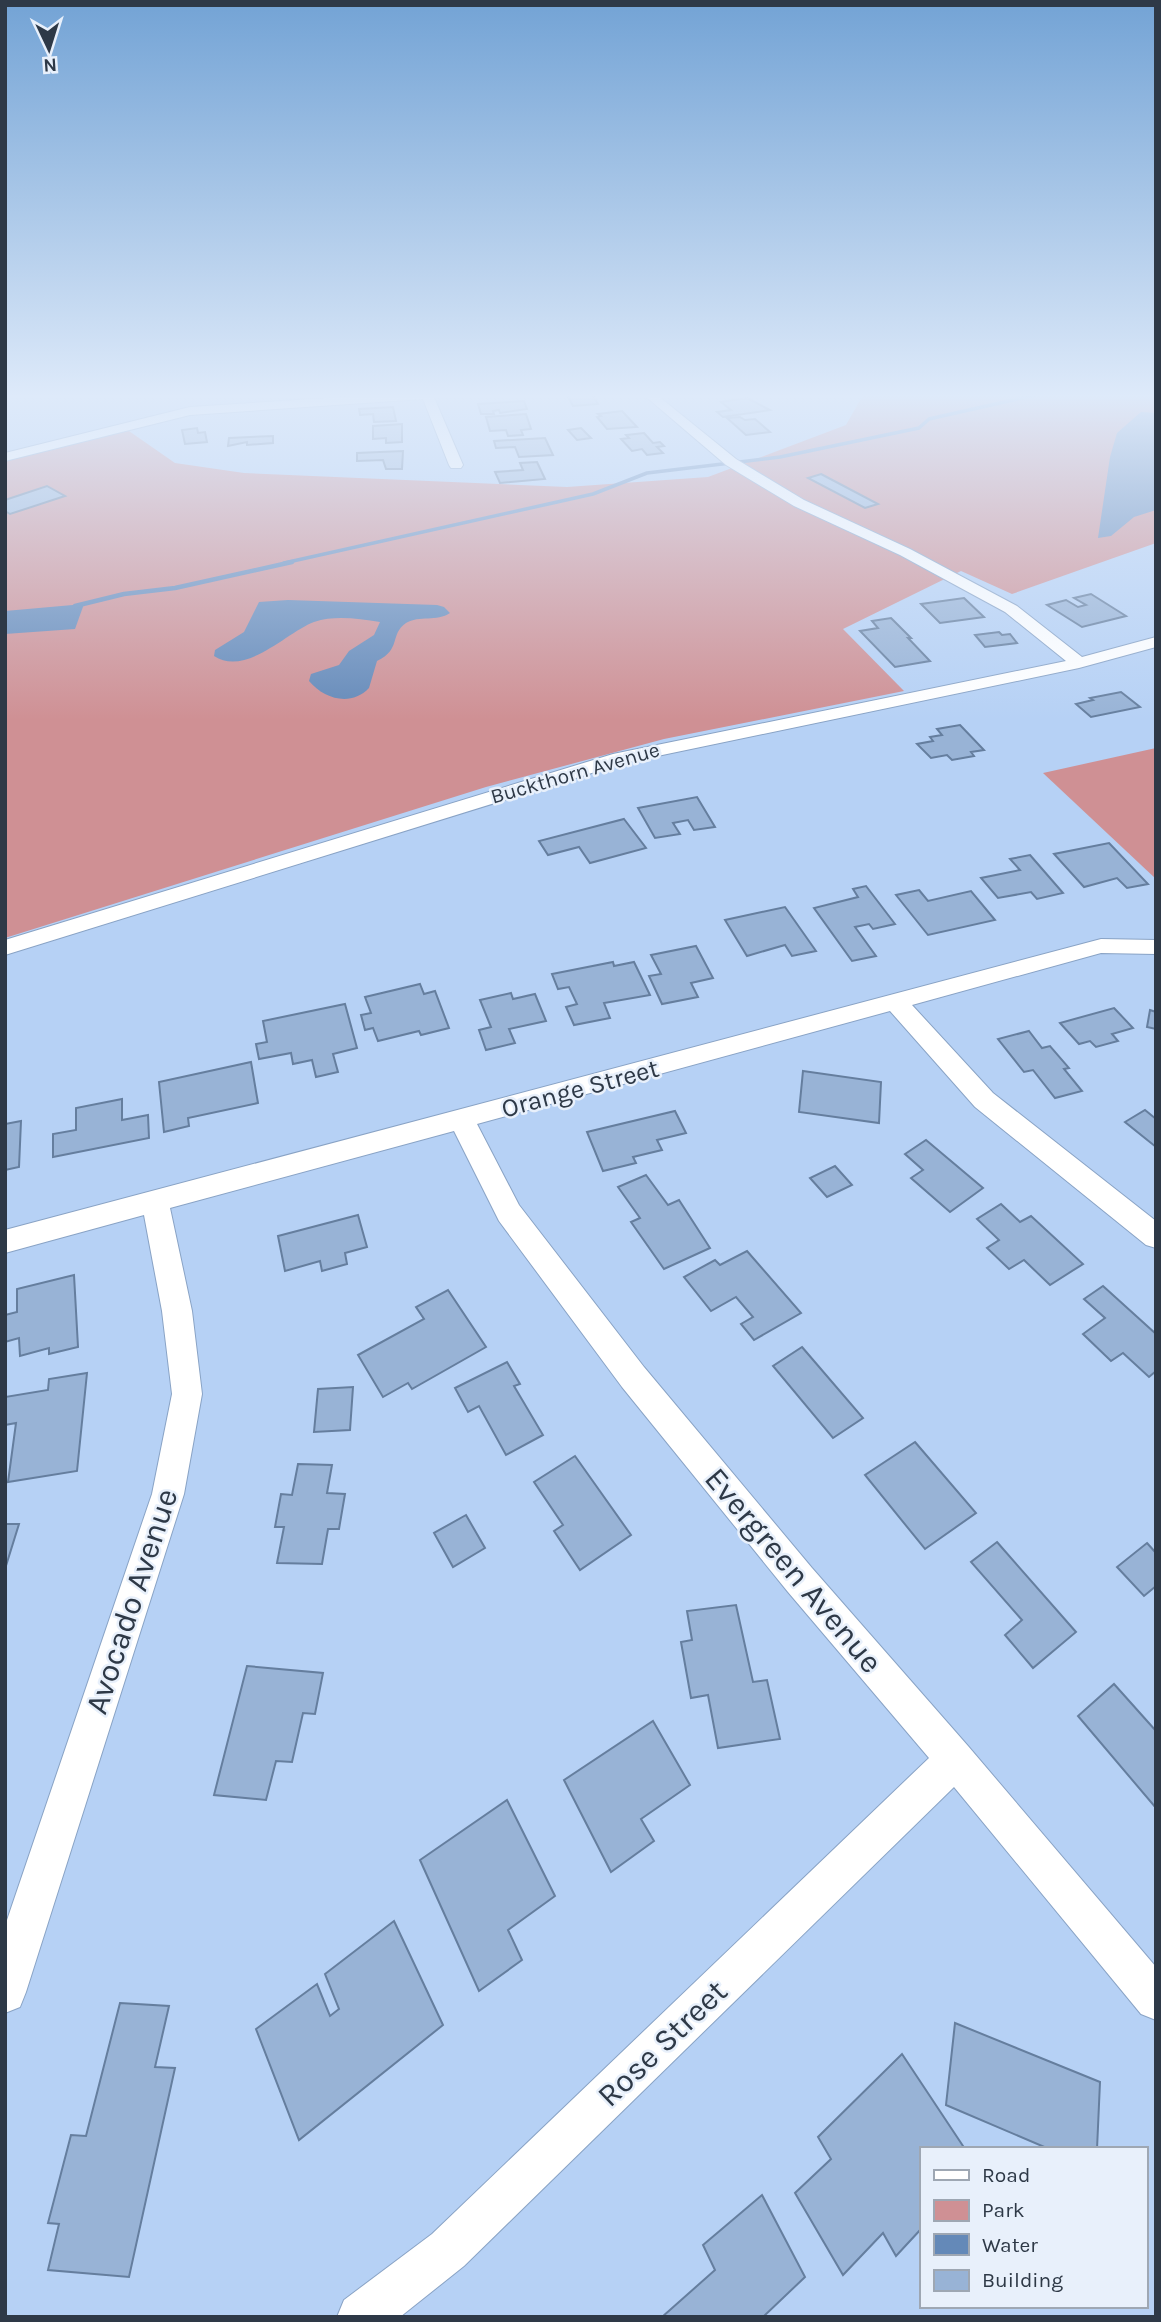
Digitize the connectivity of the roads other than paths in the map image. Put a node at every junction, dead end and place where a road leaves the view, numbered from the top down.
1 (800, 503) edge
2 (1156, 642) edge
3 (1079, 663) junction
4 (1156, 947) edge
5 (5, 948) edge
6 (896, 1003) junction
7 (461, 1119) junction
8 (155, 1202) junction
9 (1156, 1237) edge
10 (5, 1242) edge
11 (955, 1759) junction
12 (5, 1992) edge
13 (1156, 1999) edge
14 (361, 2317) edge

1 - 3 street
2 - 3 street, Buckthorn Avenue
3 - 5 street, Buckthorn Avenue
4 - 6 street, Orange Street
6 - 7 street, Orange Street
6 - 9 street
7 - 8 street, Orange Street
7 - 11 street, Evergreen Avenue
8 - 10 street, Orange Street
8 - 12 street, Avocado Avenue
11 - 13 street, Evergreen Avenue
11 - 14 street, Rose Street

